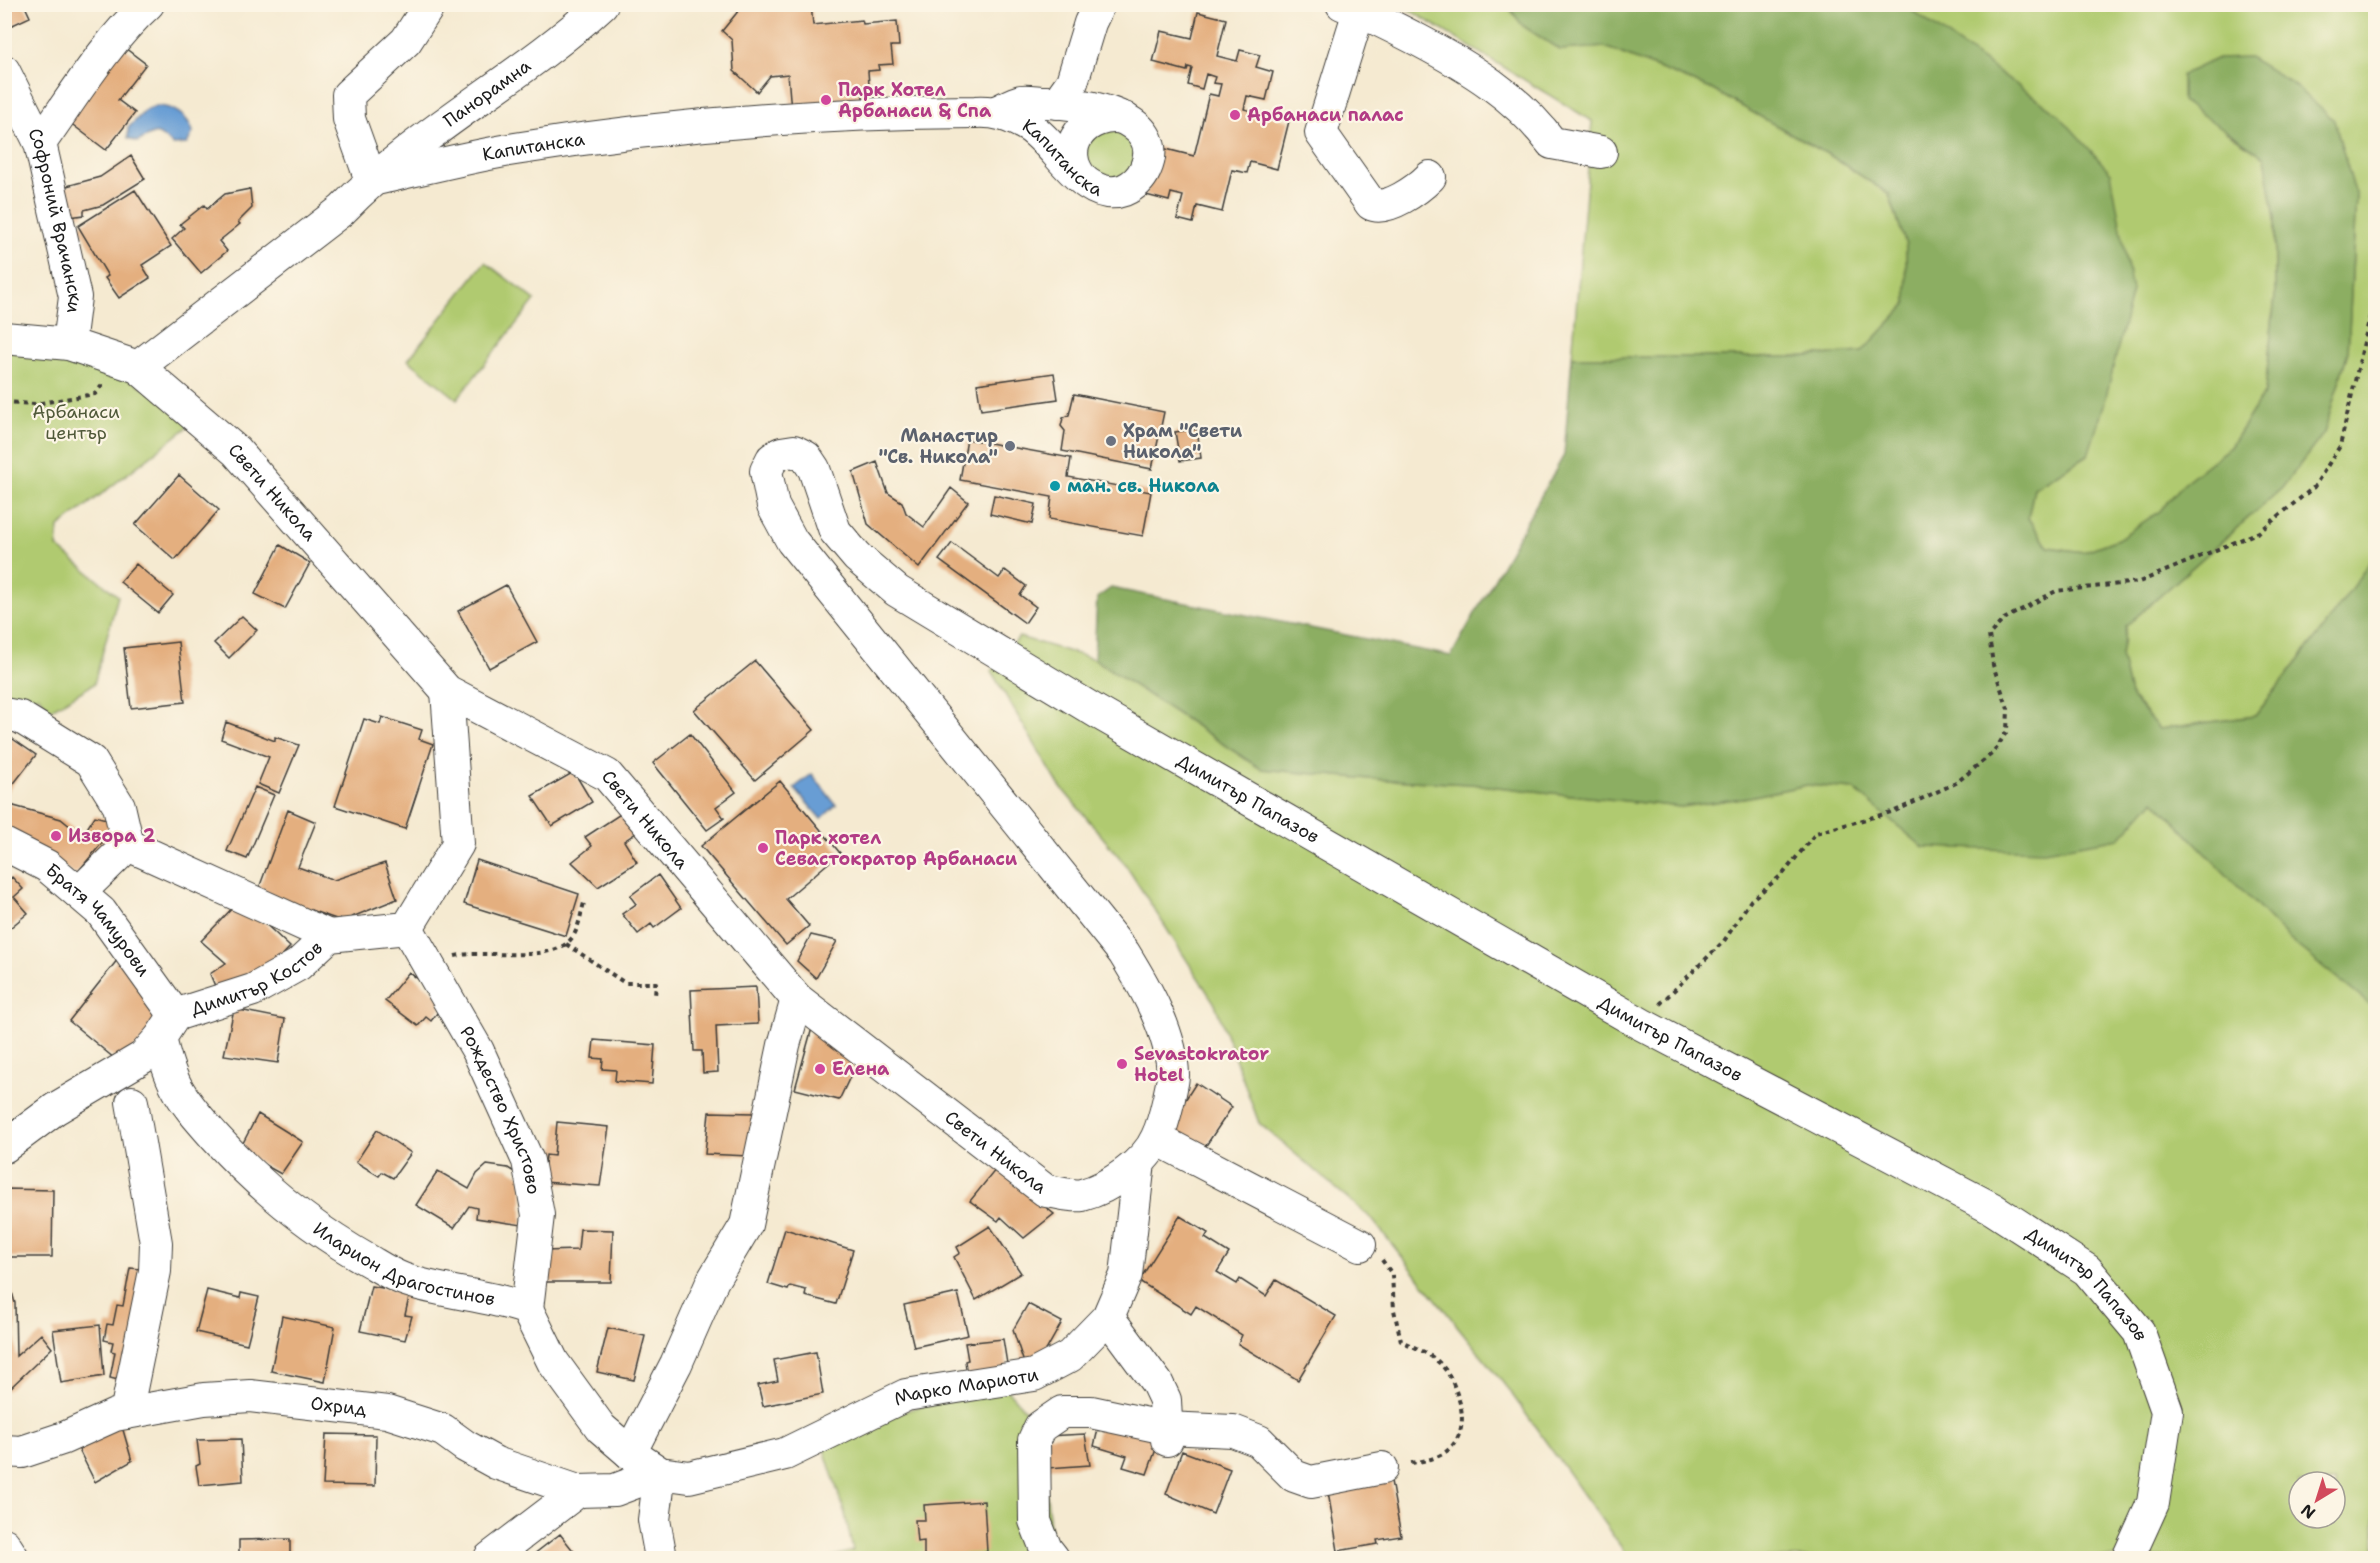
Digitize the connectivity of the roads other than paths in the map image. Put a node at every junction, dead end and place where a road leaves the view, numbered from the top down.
1 (148, 4) edge
2 (430, 4) edge
3 (602, 4) edge
4 (1098, 4) edge
5 (1351, 8) edge
6 (4, 71) edge
7 (1057, 103) junction
8 (998, 111) junction
9 (1125, 118) junction
10 (40, 143) junction
11 (1601, 152) dead end
12 (1430, 177) dead end
13 (371, 180) junction
14 (1085, 182) junction
15 (4, 338) edge
16 (69, 344) junction
17 (129, 364) junction
18 (447, 691) junction
19 (4, 714) edge
20 (4, 844) edge
21 (128, 845) junction
22 (80, 893) junction
23 (407, 928) junction
24 (329, 936) junction
25 (797, 999) junction
26 (168, 1027) junction
27 (182, 1096) junction
28 (132, 1102) junction
29 (56, 1109) junction
30 (4, 1147) edge
31 (1148, 1150) junction
32 (1360, 1245) road end
33 (527, 1309) junction
34 (1108, 1317) junction
35 (126, 1413) junction
36 (1166, 1434) junction
37 (4, 1451) edge
38 (630, 1453) junction
39 (1382, 1468) road end
40 (660, 1473) junction
41 (578, 1491) junction
42 (4, 1544) edge
43 (13, 1558) edge
44 (490, 1558) edge
45 (661, 1558) edge
46 (1053, 1558) edge
47 (2128, 1558) edge

1 - 10 street
2 - 13 street
3 - 13 street, Панорамна
4 - 7 street
5 - 11 street
5 - 12 street
6 - 10 street, Софроний Врачански
7 - 8 street, Капитанска
7 - 9 street, Капитанска
8 - 13 street, Капитанска
8 - 14 street, Капитанска
9 - 14 street
9 - 14 street, Капитанска
10 - 16 street, Софроний Врачански
13 - 17 street
15 - 16 street, Свети Никола
16 - 17 street, Свети Никола
17 - 18 street, Свети Никола
18 - 23 street
18 - 25 street, Свети Никола
19 - 21 street
20 - 22 street, Братя Чамурови
21 - 22 street
21 - 24 street
22 - 26 street, Братя Чамурови
23 - 24 street, Димитър Костов
23 - 33 street, Рождество Христово
24 - 26 street, Димитър Костов
25 - 31 street, Свети Никола
25 - 38 street
26 - 27 street, Иларион Драгостинов
26 - 29 street, Димитър Костов
27 - 28 street
27 - 33 street, Иларион Драгостинов
28 - 29 street
28 - 35 street
29 - 30 street, Димитър Костов
31 - 32 street
31 - 34 street, Марко Мариоти
31 - 47 street, Димитър Папазов
33 - 38 street
34 - 36 street
34 - 40 street, Марко Мариоти
35 - 37 street, Охрид
35 - 41 street, Охрид
36 - 39 street
36 - 46 street
38 - 40 street
40 - 41 street, Охрид
40 - 45 street
41 - 44 street
42 - 43 street

